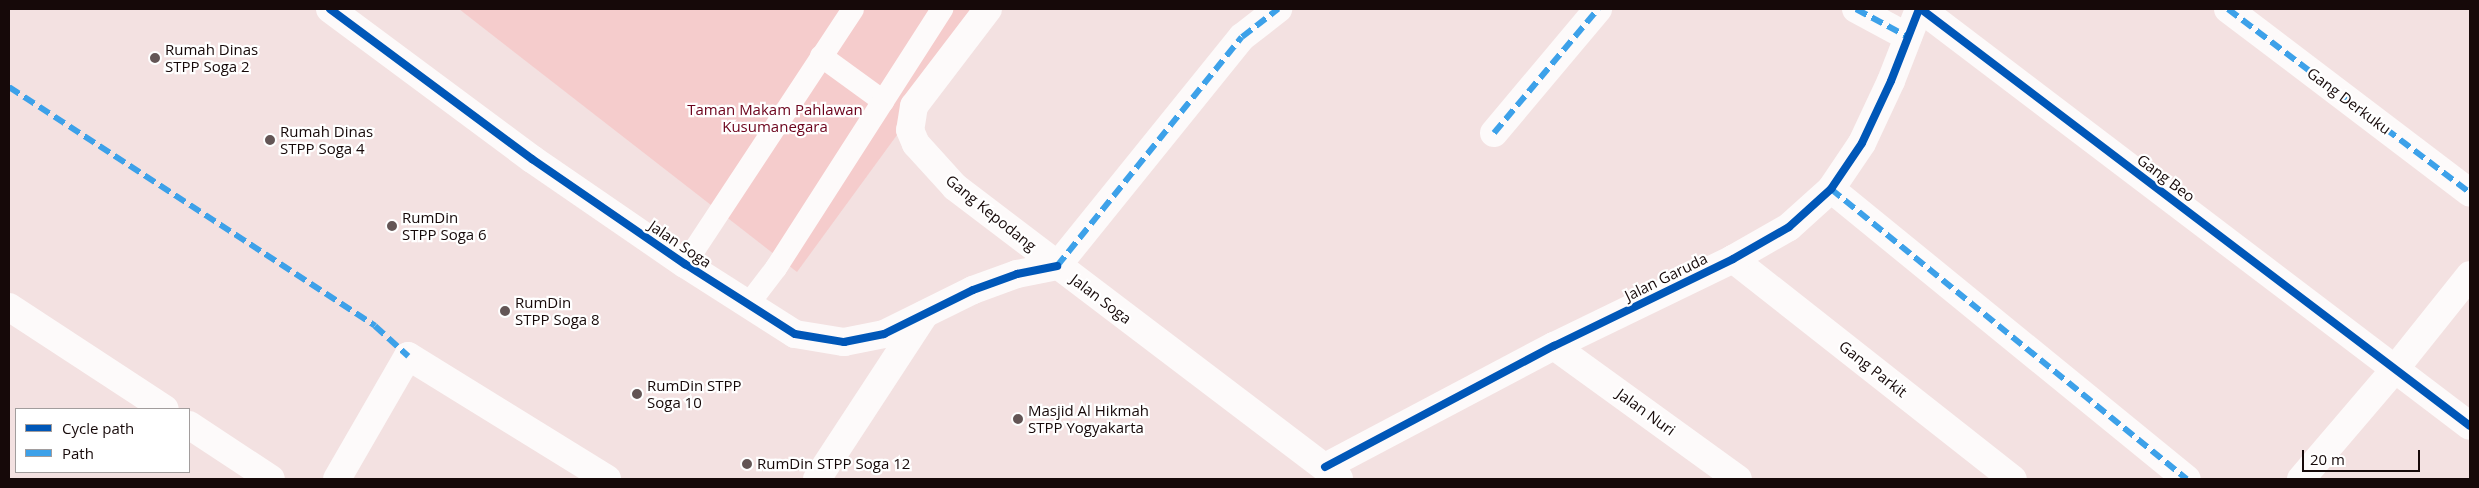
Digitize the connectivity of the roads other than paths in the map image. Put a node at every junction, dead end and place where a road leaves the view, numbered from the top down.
1 (330, 9) edge
2 (853, 9) edge
3 (942, 9) edge
4 (988, 9) edge
5 (1278, 9) edge
6 (1598, 9) edge
7 (1856, 9) edge
8 (1920, 9) edge
9 (2228, 9) edge
10 (1908, 36) junction
11 (821, 56) junction
12 (883, 101) junction
13 (1494, 133) dead end
14 (1831, 189) junction
15 (2470, 193) edge
16 (1733, 259) junction
17 (685, 264) junction
18 (1057, 266) junction
19 (2470, 275) edge
20 (9, 306) edge
21 (747, 306) junction
22 (925, 314) junction
23 (1554, 346) junction
24 (2396, 370) junction
25 (163, 408) edge
26 (190, 426) edge
27 (2470, 426) edge
28 (1332, 473) edge
29 (271, 479) edge
30 (337, 479) edge
31 (607, 479) edge
32 (817, 479) edge
33 (1738, 479) edge
34 (2013, 479) edge
35 (2187, 479) edge
36 (2301, 479) edge

1 - 17 street, Jalan Soga
2 - 11 lane
3 - 12 lane
4 - 18 street, Gang Kepodang
5 - 18 street
6 - 13 street
7 - 10 street
8 - 10 street, Jalan Garuda
8 - 24 street, Gang Beo
9 - 15 street, Gang Derkuku
10 - 14 street, Jalan Garuda
11 - 12 lane
11 - 17 lane
12 - 21 lane
14 - 16 street, Jalan Garuda
14 - 35 street
16 - 23 street, Jalan Garuda
16 - 34 street, Gang Parkit
17 - 21 street, Jalan Soga
18 - 22 street, Jalan Soga
18 - 28 street, Jalan Soga
19 - 24 street
20 - 25 street
21 - 22 street, Jalan Soga
22 - 32 street
23 - 28 street, Jalan Garuda
23 - 33 street, Jalan Nuri
24 - 27 street, Gang Beo
24 - 36 street
26 - 29 street
30 - 31 street

